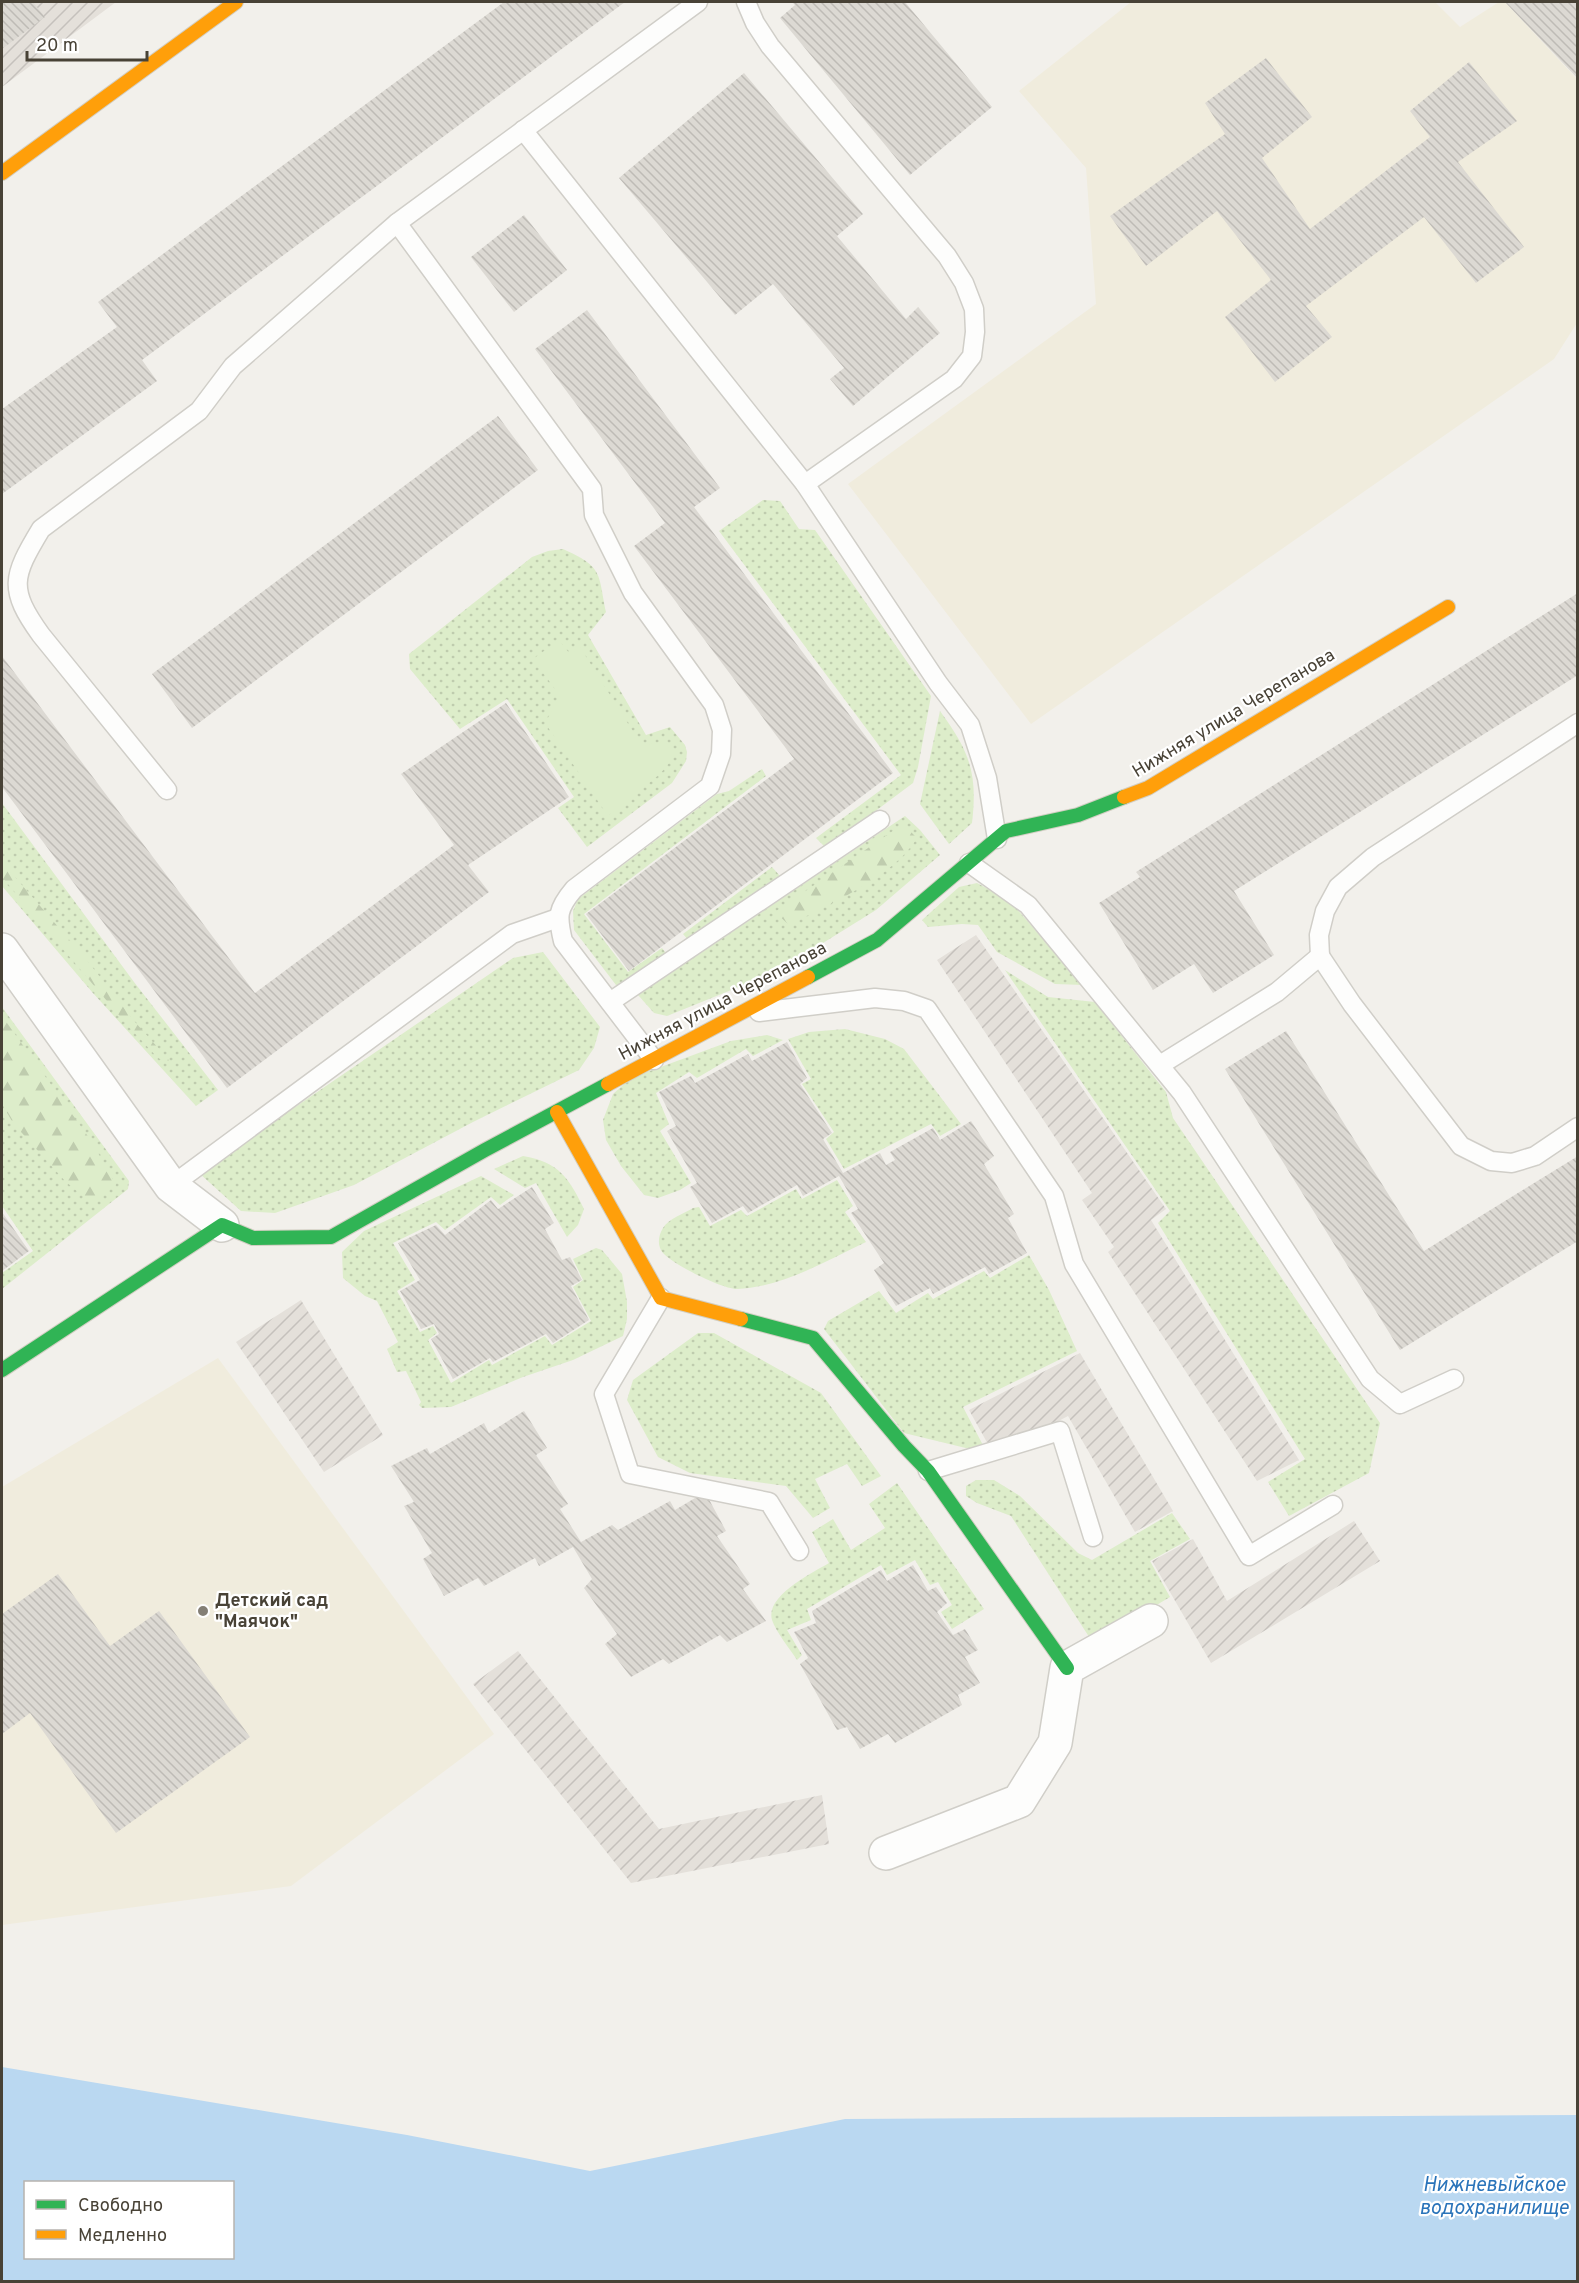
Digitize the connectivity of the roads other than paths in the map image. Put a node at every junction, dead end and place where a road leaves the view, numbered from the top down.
1 (236, 2) edge
2 (698, 2) edge
3 (747, 2) edge
4 (523, 130) junction
5 (2, 172) edge
6 (397, 223) junction
7 (805, 484) junction
8 (1448, 607) dead end
9 (1578, 723) edge
10 (167, 790) dead end
11 (880, 820) dead end
12 (997, 839) junction
13 (969, 863) junction
14 (558, 918) junction
15 (2, 950) edge
16 (1320, 956) junction
17 (610, 1002) junction
18 (736, 1015) junction
19 (654, 1060) junction
20 (1160, 1065) junction
21 (557, 1112) junction
22 (1578, 1127) edge
23 (171, 1186) junction
24 (222, 1225) junction
25 (661, 1298) junction
26 (2, 1370) edge
27 (1454, 1379) dead end
28 (928, 1471) junction
29 (1333, 1505) dead end
30 (1093, 1537) dead end
31 (799, 1551) dead end
32 (1151, 1621) dead end
33 (1066, 1668) junction
34 (886, 1853) dead end

1 - 5 street
2 - 4 lane
3 - 7 lane
4 - 6 lane
4 - 7 lane
6 - 10 lane
6 - 14 lane
7 - 12 lane
8 - 12 street, Нижняя улица Черепанова
9 - 16 lane
11 - 17 lane
12 - 13 street, Нижняя улица Черепанова
13 - 18 street, Нижняя улица Черепанова
13 - 20 lane
14 - 17 lane
14 - 23 lane
15 - 23 street
16 - 20 lane
16 - 22 lane
17 - 19 lane
18 - 19 street, Нижняя улица Черепанова
18 - 29 lane
19 - 21 street, Нижняя улица Черепанова
20 - 27 lane
21 - 24 street, Нижняя улица Черепанова
21 - 25 street
23 - 24 street
24 - 26 street
25 - 28 street
25 - 31 lane
28 - 30 lane
28 - 33 street
32 - 33 street
33 - 34 street

